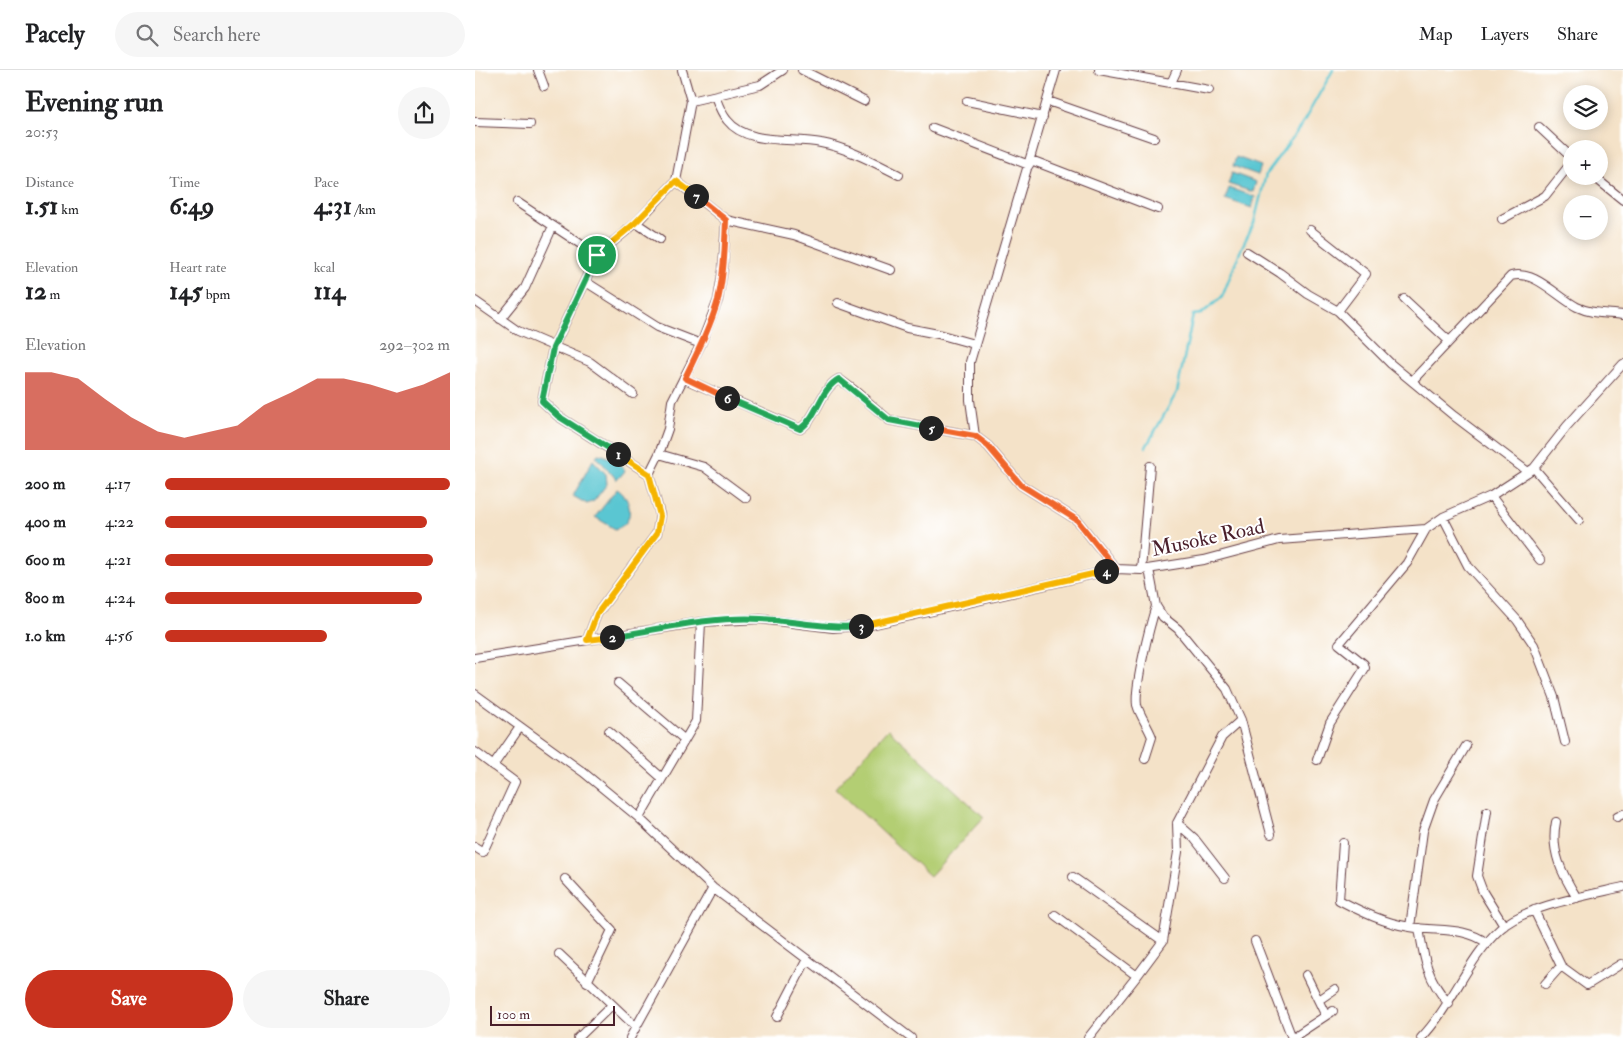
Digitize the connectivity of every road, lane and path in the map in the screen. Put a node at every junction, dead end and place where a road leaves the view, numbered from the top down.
1 (538, 70) edge
2 (682, 70) edge
3 (783, 70) edge
4 (802, 70) edge
5 (1056, 70) edge
6 (1099, 70) edge
7 (1177, 70) edge
8 (1171, 83) junction
9 (544, 86) dead end
10 (1209, 90) dead end
11 (715, 96) junction
12 (691, 101) junction
13 (864, 101) dead end
14 (967, 101) dead end
15 (1048, 101) junction
16 (1043, 117) junction
17 (475, 122) edge
18 (529, 124) dead end
19 (1539, 127) dead end
20 (933, 128) dead end
21 (1154, 138) dead end
22 (1563, 150) edge
23 (1030, 162) junction
24 (1563, 173) edge
25 (899, 175) dead end
26 (676, 181) junction
27 (1604, 185) edge
28 (1623, 200) edge
29 (517, 202) dead end
30 (1158, 209) dead end
31 (1502, 219) dead end
32 (726, 220) junction
33 (635, 223) junction
34 (553, 226) junction
35 (1310, 230) dead end
36 (660, 239) dead end
37 (1247, 252) dead end
38 (597, 255) junction
39 (891, 270) dead end
40 (586, 282) junction
41 (1404, 299) dead end
42 (475, 301) edge
43 (838, 303) dead end
44 (1338, 311) junction
45 (1623, 315) edge
46 (500, 320) junction
47 (1449, 341) junction
48 (701, 344) junction
49 (974, 344) junction
50 (553, 348) junction
51 (1623, 364) edge
52 (685, 378) junction
53 (1412, 381) junction
54 (633, 394) dead end
55 (975, 436) junction
56 (659, 454) junction
57 (1150, 466) dead end
58 (1531, 470) junction
59 (649, 474) junction
60 (1491, 496) junction
61 (746, 498) dead end
62 (1443, 517) junction
63 (1579, 520) dead end
64 (1425, 528) junction
65 (1541, 560) dead end
66 (1116, 569) junction
67 (1149, 569) junction
68 (1141, 570) junction
69 (1155, 606) junction
70 (701, 622) junction
71 (587, 640) junction
72 (475, 658) edge
73 (618, 683) dead end
74 (475, 694) edge
75 (1241, 720) junction
76 (520, 726) junction
77 (609, 731) dead end
78 (685, 740) junction
79 (1565, 742) dead end
80 (1466, 746) dead end
81 (475, 752) edge
82 (1145, 759) dead end
83 (1317, 760) dead end
84 (493, 766) junction
85 (662, 778) junction
86 (1487, 811) dead end
87 (639, 818) junction
88 (1556, 822) dead end
89 (1177, 823) junction
90 (1271, 834) dead end
91 (1343, 843) dead end
92 (475, 847) edge
93 (1073, 877) dead end
94 (1225, 878) dead end
95 (565, 879) dead end
96 (1623, 887) edge
97 (713, 888) junction
98 (1577, 898) junction
99 (1534, 910) junction
100 (1055, 915) dead end
101 (1504, 926) junction
102 (1414, 928) junction
103 (1163, 941) junction
104 (1255, 941) dead end
105 (1487, 943) junction
106 (559, 954) dead end
107 (807, 959) junction
108 (1621, 964) dead end
109 (1561, 966) junction
110 (1306, 975) dead end
111 (1137, 976) junction
112 (587, 982) junction
113 (1545, 984) dead end
114 (1335, 989) dead end
115 (1319, 1000) junction
116 (1449, 1004) junction
117 (612, 1005) junction
118 (777, 1017) dead end
119 (635, 1026) junction
120 (578, 1038) edge
121 (631, 1038) edge
122 (911, 1038) edge
123 (1088, 1038) edge
124 (1292, 1038) edge
125 (1421, 1038) edge

1 - 9 street
2 - 12 street
3 - 11 street
4 - 13 street
5 - 15 street
6 - 8 street
7 - 8 street
8 - 10 street
11 - 12 street
11 - 25 street
12 - 26 street
14 - 16 street
15 - 16 street
15 - 21 street
16 - 23 street
17 - 18 street
19 - 22 street
20 - 23 street
23 - 30 street
23 - 49 street
24 - 31 street
26 - 32 street
26 - 33 street
27 - 28 street
29 - 34 street
32 - 39 street
32 - 48 street
33 - 36 street
33 - 38 street
34 - 38 street
34 - 46 street
35 - 44 street
37 - 44 street
38 - 40 street
40 - 48 street
40 - 50 street
41 - 47 street
42 - 46 street
43 - 49 street
44 - 53 street
45 - 47 street
46 - 50 street
47 - 53 street
48 - 52 street
49 - 55 street
50 - 54 street
50 - 59 street
51 - 58 street, Musoke Road
52 - 55 street
52 - 56 street
53 - 58 street
55 - 66 street
56 - 59 street
56 - 61 street
57 - 68 street
58 - 60 street, Musoke Road
58 - 63 street
59 - 71 street
60 - 62 street, Musoke Road
60 - 65 street
62 - 64 street, Musoke Road
62 - 79 street
64 - 67 street, Musoke Road
64 - 83 street
66 - 68 street, Musoke Road
66 - 70 street, Musoke Road
67 - 68 street, Musoke Road
67 - 69 street
69 - 75 street
69 - 82 street
70 - 71 street, Musoke Road
70 - 78 street
71 - 72 street, Musoke Road
73 - 78 street
74 - 76 street
75 - 89 street
75 - 90 street
76 - 84 street
76 - 87 street
77 - 85 street
78 - 85 street
80 - 102 street
81 - 84 street
84 - 92 street
85 - 87 street
86 - 101 street
87 - 97 street
88 - 98 street
89 - 94 street
89 - 103 street
91 - 102 street
93 - 103 street
95 - 112 street
96 - 98 street
97 - 107 street
97 - 119 street
98 - 99 street
99 - 101 street
99 - 109 street
100 - 111 street
101 - 105 street
102 - 105 street
102 - 116 street
103 - 111 street
104 - 124 street
105 - 116 street
106 - 112 street
107 - 118 street
107 - 122 street
108 - 109 street
109 - 113 street
110 - 115 street
111 - 123 street
112 - 117 street
114 - 115 street
115 - 124 street
116 - 125 street
117 - 119 street
117 - 120 street
119 - 121 street

